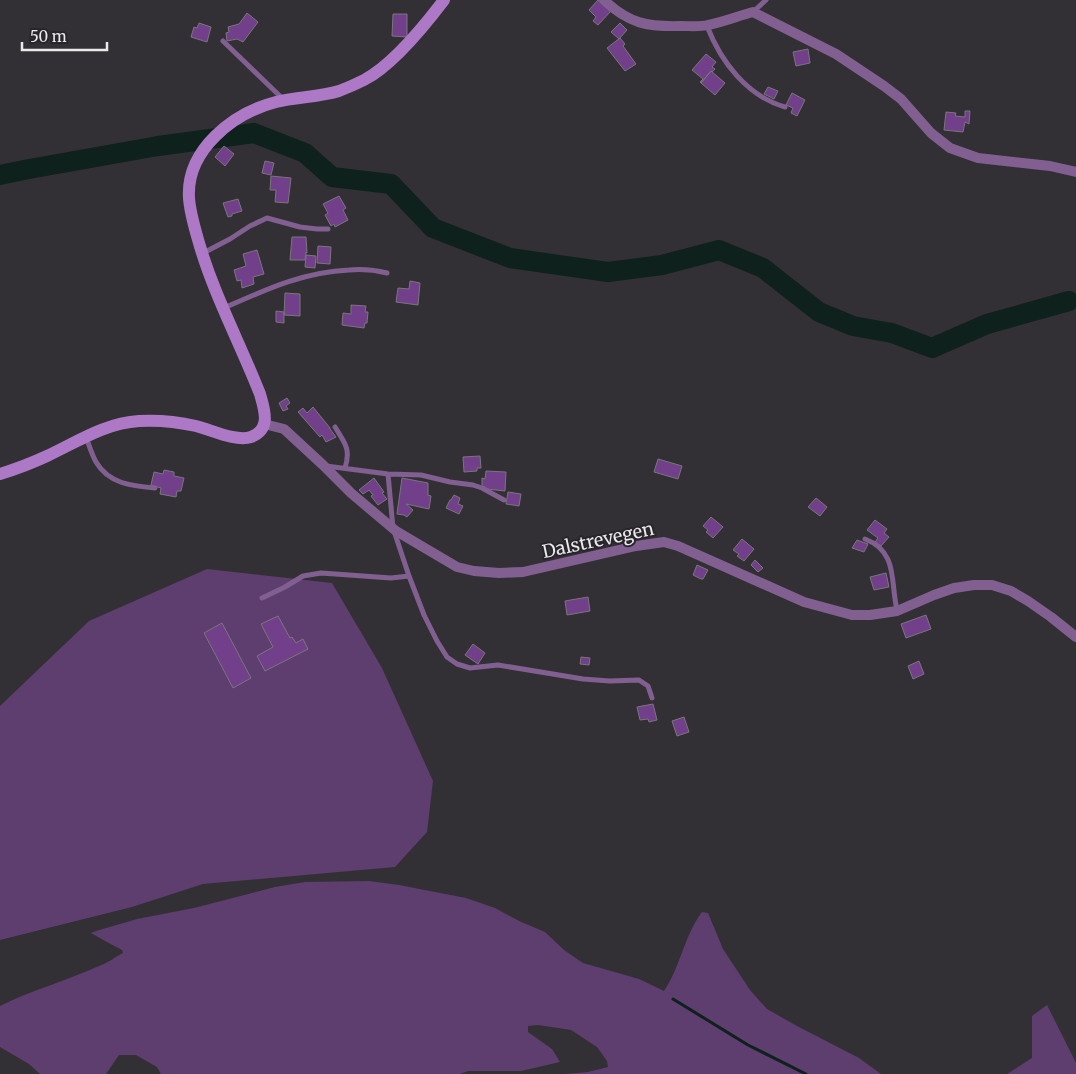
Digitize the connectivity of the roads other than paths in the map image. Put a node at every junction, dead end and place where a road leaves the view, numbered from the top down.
1 (444, 0) edge
2 (604, 0) edge
3 (766, 0) edge
4 (753, 12) junction
5 (707, 25) junction
6 (223, 42) dead end
7 (284, 100) junction
8 (785, 107) dead end
9 (1076, 172) edge
10 (328, 229) dead end
11 (202, 253) junction
12 (387, 273) dead end
13 (224, 308) junction
14 (264, 424) junction
15 (335, 427) dead end
16 (85, 437) junction
17 (323, 465) junction
18 (345, 468) junction
19 (0, 474) edge
20 (388, 474) junction
21 (155, 488) dead end
22 (504, 500) dead end
23 (393, 528) junction
24 (865, 539) dead end
25 (409, 576) junction
26 (262, 598) dead end
27 (897, 611) junction
28 (1076, 638) edge
29 (652, 698) dead end

1 - 7 main road
2 - 5 street
3 - 4 lane
4 - 5 street
4 - 9 street
5 - 8 lane
6 - 7 lane
7 - 11 main road
10 - 11 lane
11 - 13 main road
12 - 13 lane
13 - 14 main road
14 - 16 main road
14 - 17 street, Dalstrevegen
15 - 18 lane
16 - 19 main road
16 - 21 lane
17 - 18 lane
17 - 23 street, Dalstrevegen
18 - 20 lane
20 - 22 lane
20 - 23 lane
23 - 25 lane
23 - 27 street, Dalstrevegen
24 - 27 lane
25 - 26 lane
25 - 29 lane
27 - 28 street, Dalstrevegen

